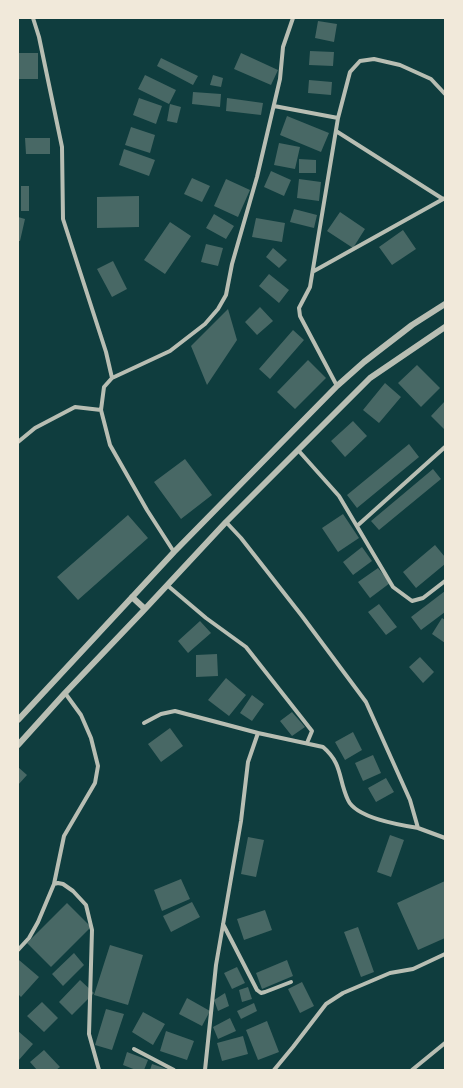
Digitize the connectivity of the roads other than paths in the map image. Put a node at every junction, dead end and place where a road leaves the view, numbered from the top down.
1 (33, 18) edge
2 (293, 18) edge
3 (445, 94) edge
4 (274, 106) junction
5 (338, 118) junction
6 (336, 131) junction
7 (444, 198) edge
8 (314, 270) junction
9 (445, 304) edge
10 (445, 327) edge
11 (112, 378) junction
12 (337, 386) junction
13 (101, 410) junction
14 (18, 442) edge
15 (445, 447) edge
16 (298, 450) junction
17 (226, 522) junction
18 (357, 526) junction
19 (174, 552) junction
20 (445, 581) edge
21 (167, 586) junction
22 (132, 597) junction
23 (145, 610) junction
24 (65, 693) junction
25 (18, 720) edge
26 (144, 723) dead end
27 (258, 733) junction
28 (307, 743) junction
29 (18, 745) edge
30 (418, 828) junction
31 (445, 838) edge
32 (54, 884) junction
33 (223, 924) junction
34 (18, 950) edge
35 (445, 954) edge
36 (291, 982) dead end
37 (445, 1043) edge
38 (134, 1049) dead end
39 (99, 1070) edge
40 (174, 1070) edge
41 (205, 1070) edge
42 (274, 1070) edge
43 (412, 1070) edge

1 - 11 street
2 - 4 street
3 - 5 street
4 - 5 street
4 - 11 street
5 - 6 street
6 - 7 street
6 - 8 street
7 - 8 street
8 - 12 street
9 - 12 street
10 - 16 street
11 - 13 street
12 - 19 street
13 - 14 street
13 - 19 street
15 - 18 street
16 - 17 street
16 - 18 street
17 - 21 street
17 - 30 street
18 - 20 street
19 - 22 street
21 - 23 street
21 - 28 street
22 - 23 street
22 - 25 street
23 - 24 street
24 - 29 street
24 - 32 street
26 - 27 street
27 - 28 street
27 - 33 street
28 - 30 street
30 - 31 street
32 - 34 street
32 - 39 street
33 - 36 street
33 - 41 street
35 - 42 street
37 - 43 street
38 - 40 street

